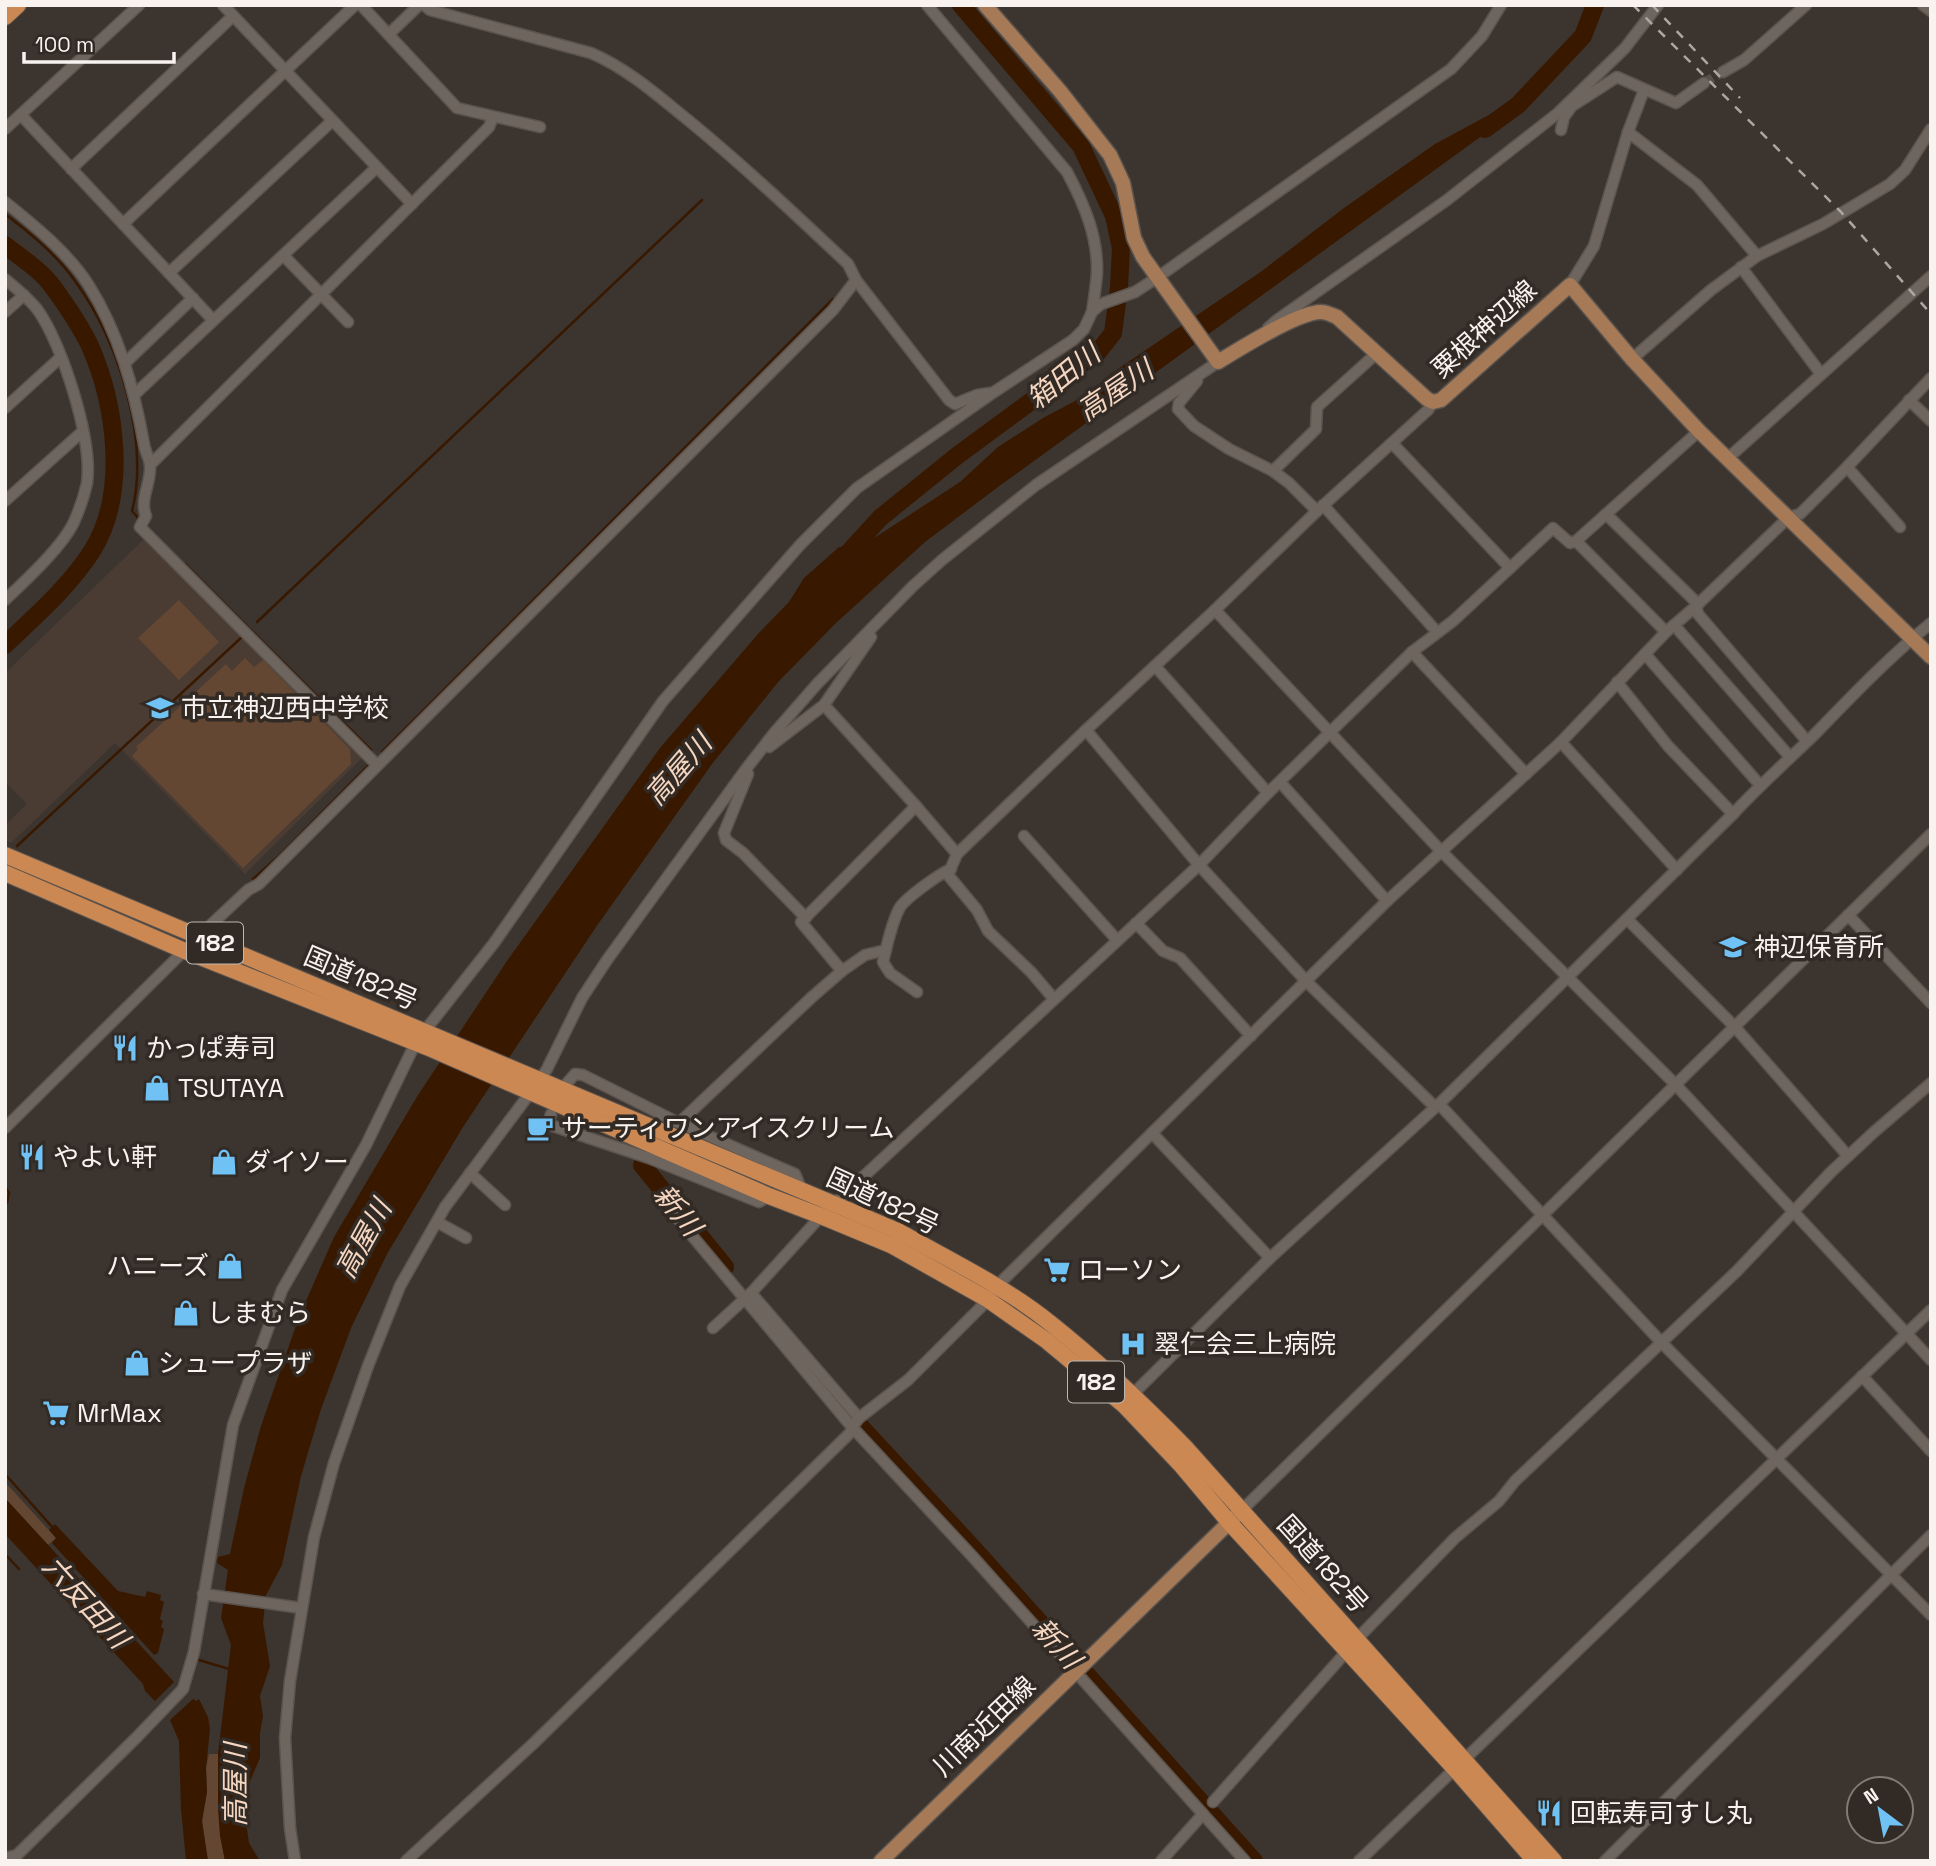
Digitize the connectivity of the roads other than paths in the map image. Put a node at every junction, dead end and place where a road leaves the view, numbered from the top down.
1 (18, 5) edge
2 (139, 5) edge
3 (223, 5) edge
4 (355, 5) edge
5 (361, 5) edge
6 (419, 5) edge
7 (425, 5) edge
8 (927, 5) edge
9 (985, 5) edge
10 (1501, 5) edge
11 (1658, 5) edge
12 (1806, 5) edge
13 (1923, 5) edge
14 (1931, 11) edge
15 (233, 16) junction
16 (5, 17) edge
17 (388, 34) junction
18 (285, 71) junction
19 (1723, 72) tunnel mouth
20 (1704, 83) tunnel mouth
21 (1644, 90) junction
22 (21, 116) junction
23 (493, 117) junction
24 (332, 121) junction
25 (540, 127) dead end
26 (5, 129) edge
27 (1931, 129) edge
28 (1561, 130) dead end
29 (1628, 132) junction
30 (376, 167) junction
31 (71, 169) junction
32 (5, 202) edge
33 (412, 204) junction
34 (122, 224) junction
35 (284, 256) junction
36 (1757, 256) junction
37 (1741, 267) junction
38 (169, 273) junction
39 (1931, 276) edge
40 (5, 279) edge
41 (856, 280) junction
42 (1160, 281) junction
43 (1570, 285) junction
44 (23, 295) junction
45 (321, 295) junction
46 (193, 298) junction
47 (1097, 308) junction
48 (5, 312) edge
49 (213, 320) junction
50 (348, 322) dead end
51 (1262, 335) junction
52 (1377, 353) junction
53 (61, 357) junction
54 (1632, 359) junction
55 (1217, 360) junction
56 (126, 362) junction
57 (1204, 372) junction
58 (1821, 374) junction
59 (1931, 379) edge
60 (994, 392) junction
61 (134, 395) junction
62 (1909, 400) junction
63 (1433, 402) junction
64 (5, 408) edge
65 (1931, 421) edge
66 (83, 431) junction
67 (1699, 431) junction
68 (1392, 443) junction
69 (1727, 459) junction
70 (150, 465) junction
71 (1847, 467) junction
72 (1273, 471) junction
73 (5, 501) edge
74 (1320, 508) junction
75 (1606, 514) junction
76 (1789, 517) junction
77 (1900, 527) dead end
78 (1576, 541) junction
79 (1510, 568) junction
80 (5, 600) edge
81 (1695, 607) junction
82 (1216, 610) junction
83 (877, 623) junction
84 (1931, 623) edge
85 (1670, 629) junction
86 (1437, 632) junction
87 (1912, 638) junction
88 (1412, 652) junction
89 (1645, 654) junction
90 (1931, 657) edge
91 (1155, 666) junction
92 (1617, 682) junction
93 (824, 705) junction
94 (1086, 730) junction
95 (1330, 734) junction
96 (1807, 741) junction
97 (1560, 742) junction
98 (762, 748) junction
99 (1790, 757) junction
100 (377, 765) junction
101 (746, 769) junction
102 (1526, 774) junction
103 (1280, 782) junction
104 (1760, 785) junction
105 (1268, 793) junction
106 (916, 806) junction
107 (1733, 814) junction
108 (1931, 834) edge
109 (1024, 836) dead end
110 (1441, 851) junction
111 (957, 854) junction
112 (5, 855) edge
113 (1199, 865) junction
114 (951, 869) junction
115 (1677, 870) junction
116 (5, 873) edge
117 (1387, 901) junction
118 (1848, 915) junction
119 (806, 918) junction
120 (1627, 919) junction
121 (1136, 923) junction
122 (199, 936) junction
123 (1117, 940) junction
124 (886, 950) junction
125 (185, 951) junction
126 (842, 971) junction
127 (1568, 977) junction
128 (1307, 982) junction
129 (917, 992) dead end
130 (1054, 999) junction
131 (1931, 1003) edge
132 (1734, 1026) junction
133 (1251, 1037) junction
134 (426, 1040) junction
135 (568, 1082) dead end
136 (1931, 1083) edge
137 (530, 1084) junction
138 (1675, 1084) junction
139 (1438, 1106) junction
140 (551, 1114) dead end
141 (679, 1123) junction
142 (5, 1128) edge
143 (1152, 1133) junction
144 (1848, 1156) junction
145 (470, 1173) junction
146 (802, 1191) junction
147 (769, 1196) junction
148 (505, 1205) dead end
149 (827, 1210) junction
150 (1793, 1212) junction
151 (673, 1213) dead end
152 (1542, 1214) junction
153 (437, 1222) junction
154 (466, 1238) dead end
155 (1270, 1258) junction
156 (992, 1293) junction
157 (747, 1296) junction
158 (1931, 1310) edge
159 (713, 1328) dead end
160 (1907, 1333) junction
161 (1662, 1343) junction
162 (1931, 1360) edge
163 (1862, 1376) junction
164 (1133, 1394) junction
165 (856, 1422) junction
166 (1931, 1451) edge
167 (1777, 1458) junction
168 (1242, 1510) junction
169 (1229, 1522) junction
170 (1931, 1535) edge
171 (1892, 1574) junction
172 (206, 1594) junction
173 (297, 1607) junction
174 (1931, 1615) edge
175 (1352, 1645) junction
176 (1080, 1666) junction
177 (1460, 1765) junction
178 (1213, 1802) dead end
179 (1203, 1814) junction
180 (5, 1858) edge
181 (295, 1861) edge
182 (406, 1861) edge
183 (881, 1861) edge
184 (1161, 1861) edge
185 (1245, 1861) edge
186 (1359, 1861) edge
187 (1535, 1861) edge
188 (1554, 1861) edge
189 (1605, 1861) edge

1 - 16 highway
2 - 22 street
3 - 15 street
4 - 18 street
5 - 17 street
6 - 17 street
7 - 41 street
8 - 47 street
9 - 42 main road
10 - 42 street
11 - 51 street
12 - 19 street
13 - 14 street
15 - 18 street
15 - 31 street
17 - 23 street
18 - 24 street
18 - 34 street
20 - 21 street
21 - 28 street
21 - 29 street
22 - 26 street
22 - 31 street
23 - 25 street
23 - 33 street
24 - 30 street
24 - 38 street
27 - 36 street
29 - 36 street
29 - 43 street
30 - 33 street
30 - 35 street
31 - 34 street
32 - 56 street
33 - 45 street
34 - 38 street
35 - 45 street
35 - 49 street
36 - 37 street
37 - 54 street
37 - 58 street
38 - 46 street
39 - 58 street
40 - 44 street
41 - 60 street
41 - 100 street
42 - 47 street
42 - 55 main road
43 - 54 main road, 粟根神辺線
43 - 63 main road, 粟根神辺線
44 - 48 street
44 - 53 street
45 - 50 street
45 - 70 street
46 - 49 street
46 - 56 street
47 - 60 street
49 - 61 street
51 - 52 main road, 粟根神辺線
51 - 55 main road, 粟根神辺線
52 - 63 main road, 粟根神辺線
52 - 72 street
53 - 64 street
53 - 66 street
54 - 67 main road, 粟根神辺線
55 - 57 street
56 - 61 street
57 - 72 street
57 - 83 street
58 - 69 street
59 - 62 street
60 - 134 street
61 - 70 street
62 - 65 street
62 - 71 street
63 - 68 street
66 - 73 street
66 - 80 street
67 - 69 main road, 粟根神辺線
67 - 75 street
68 - 74 street
68 - 79 street
69 - 76 main road, 粟根神辺線
70 - 100 street
71 - 76 street
71 - 77 street
72 - 74 street
74 - 82 street
74 - 86 street
75 - 78 street
75 - 81 street
76 - 81 street
76 - 87 main road, 粟根神辺線
78 - 79 street
78 - 85 street
79 - 86 street
81 - 85 street
81 - 96 street
82 - 91 street
82 - 95 street
83 - 93 street
83 - 98 street
84 - 87 street
85 - 89 street
85 - 99 street
86 - 88 street
87 - 90 main road, 粟根神辺線
87 - 96 street
88 - 95 street
88 - 102 street
89 - 92 street
89 - 104 street
91 - 94 street
91 - 105 street
92 - 97 street
92 - 107 street
93 - 98 street
93 - 106 street
94 - 111 street
94 - 113 street
95 - 103 street
95 - 110 street
96 - 99 street
97 - 102 street
97 - 115 street
98 - 101 street
99 - 104 street
100 - 122 street
101 - 119 street
101 - 137 street
102 - 110 street
103 - 105 street
103 - 117 street
104 - 107 street
105 - 113 street
106 - 111 street
106 - 119 street
107 - 115 street
108 - 118 street
109 - 123 street
110 - 117 street
110 - 127 street
111 - 114 street
112 - 122 highway, 国道182号 / 182
113 - 121 street
113 - 128 street
114 - 124 street
114 - 130 street
115 - 120 street
116 - 125 highway, 国道182号 / 182
117 - 128 street
118 - 131 street
118 - 132 street
119 - 126 street
120 - 127 street
120 - 132 street
121 - 123 street
121 - 133 street
122 - 125 street
122 - 134 highway, 国道182号 / 182
123 - 130 street
124 - 126 street
124 - 129 street
125 - 134 highway, 国道182号 / 182
125 - 142 street
126 - 141 street
127 - 138 street
127 - 139 street
128 - 133 street
128 - 139 street
130 - 149 street
132 - 138 street
132 - 144 street
133 - 143 street
134 - 137 highway, 国道182号 / 182
134 - 172 street
135 - 141 street
136 - 144 street
137 - 145 street
137 - 146 highway, 国道182号 / 182
137 - 147 highway, 国道182号 / 182
138 - 150 street
138 - 152 street
139 - 152 street
139 - 155 street
140 - 147 street
141 - 146 street
143 - 155 street
143 - 156 street
144 - 150 street
145 - 148 street
145 - 153 street
146 - 149 highway, 国道182号 / 182
147 - 149 highway, 国道182号 / 182
149 - 156 highway, 国道182号 / 182
149 - 157 street
150 - 160 street
150 - 161 street
151 - 157 street
152 - 161 street
152 - 168 street
153 - 154 street
153 - 173 street
155 - 164 street
156 - 164 highway, 国道182号 / 182
156 - 165 street
156 - 169 highway, 国道182号 / 182
157 - 159 street
157 - 165 street
158 - 160 street
160 - 162 street
160 - 163 street
161 - 167 street
161 - 175 street
163 - 166 street
163 - 167 street
164 - 168 highway, 国道182号 / 182
165 - 176 street
165 - 182 street
167 - 171 street
167 - 177 street
168 - 169 main road, 川南近田線
168 - 175 highway, 国道182号 / 182
169 - 175 highway, 国道182号 / 182
169 - 176 main road, 川南近田線
170 - 171 street
171 - 174 street
171 - 189 street
172 - 173 street
172 - 180 street
173 - 181 street
175 - 177 highway, 国道182号 / 182
175 - 178 street
176 - 179 street
176 - 183 main road, 川南近田線
177 - 186 street
177 - 187 highway, 国道182号 / 182
177 - 188 highway, 国道182号 / 182
179 - 184 street
179 - 185 street

